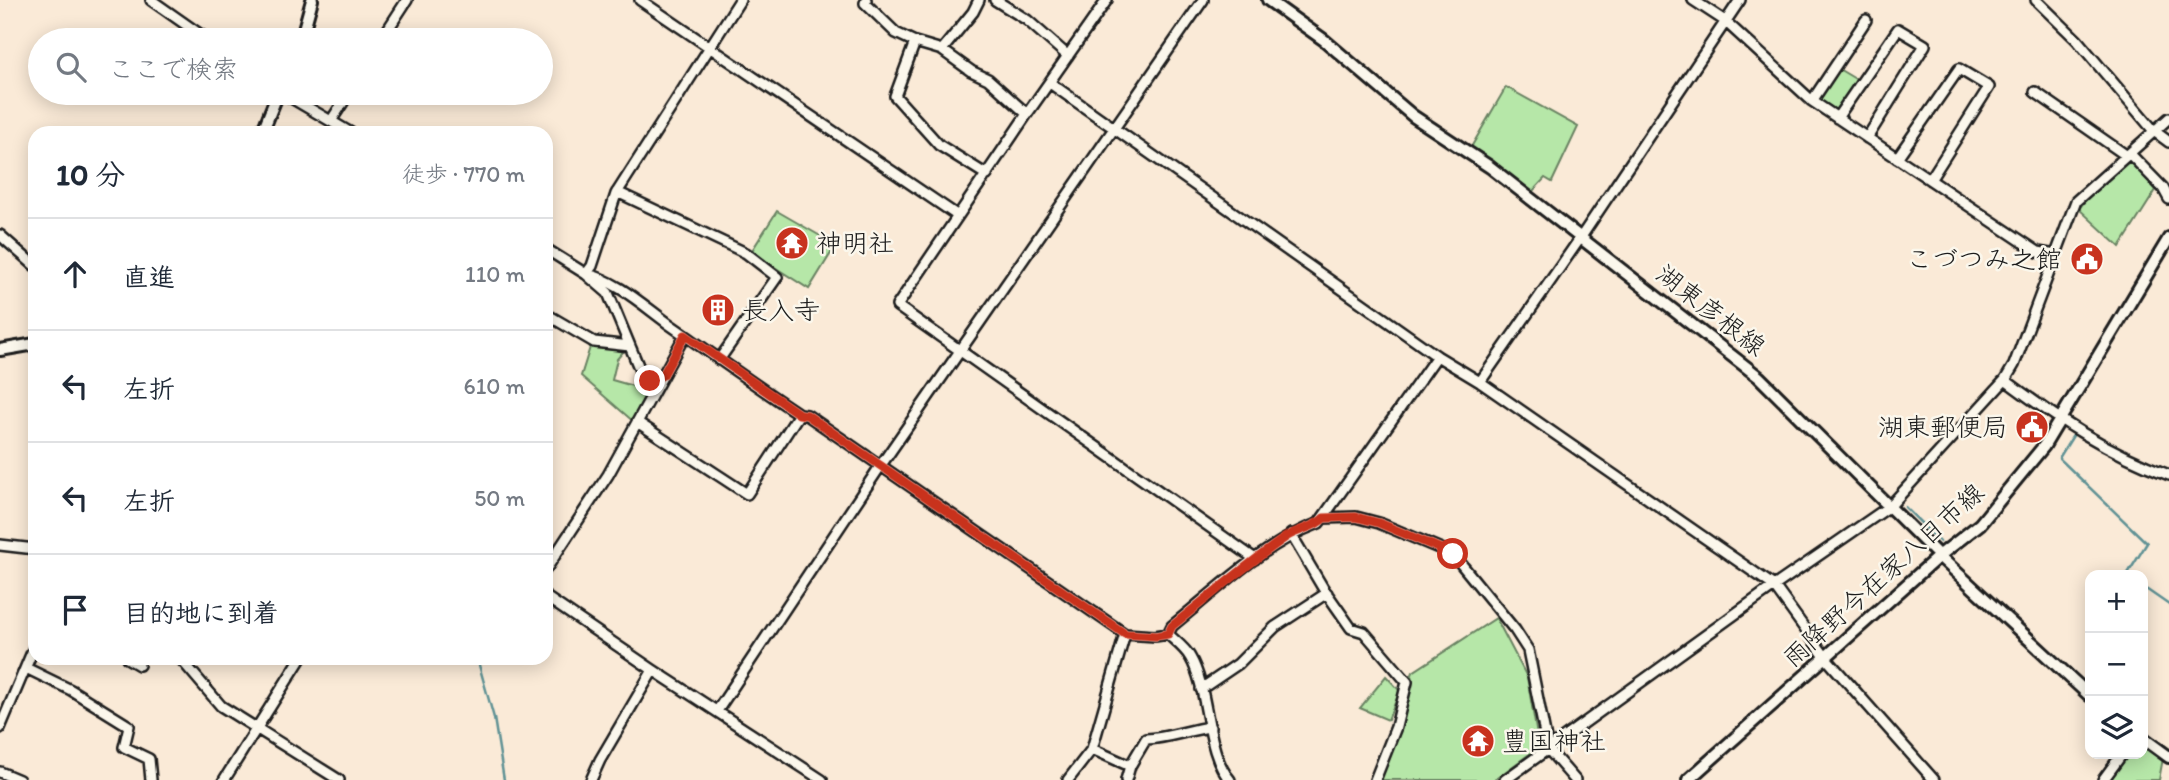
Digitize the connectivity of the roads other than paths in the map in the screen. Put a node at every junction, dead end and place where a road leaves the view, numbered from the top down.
1 (151, 0) edge
2 (312, 0) edge
3 (407, 0) edge
4 (640, 0) edge
5 (740, 0) edge
6 (979, 0) edge
7 (995, 0) edge
8 (1107, 0) edge
9 (1203, 0) edge
10 (1268, 0) edge
11 (1693, 0) edge
12 (1740, 0) edge
13 (2036, 0) edge
14 (864, 1) edge
15 (1866, 20) dead end
16 (1725, 21) junction
17 (191, 28) edge
18 (304, 28) edge
19 (389, 28) edge
20 (915, 42) junction
21 (709, 48) junction
22 (942, 50) junction
23 (1068, 56) junction
24 (1050, 83) junction
25 (2035, 92) dead end
26 (1812, 100) junction
27 (275, 105) edge
28 (302, 105) edge
29 (341, 105) edge
30 (1027, 114) junction
31 (1837, 118) junction
32 (2169, 118) edge
33 (331, 121) junction
34 (265, 126) edge
35 (339, 126) edge
36 (1114, 130) junction
37 (2154, 131) junction
38 (1867, 138) junction
39 (2169, 142) edge
40 (2128, 155) junction
41 (1897, 158) junction
42 (987, 175) junction
43 (1930, 180) junction
44 (617, 192) junction
45 (2169, 199) edge
46 (958, 216) junction
47 (0, 235) edge
48 (1581, 237) junction
49 (2169, 238) edge
50 (553, 253) edge
51 (2056, 255) junction
52 (28, 260) edge
53 (586, 274) junction
54 (553, 318) edge
55 (685, 335) junction
56 (28, 345) edge
57 (630, 346) junction
58 (0, 350) edge
59 (960, 351) junction
60 (1437, 356) junction
61 (719, 360) junction
62 (663, 375) junction
63 (2005, 380) junction
64 (1480, 383) junction
65 (799, 414) junction
66 (2060, 421) junction
67 (637, 422) junction
68 (881, 465) junction
69 (2169, 475) edge
70 (1890, 506) junction
71 (1324, 518) junction
72 (1291, 534) junction
73 (0, 545) edge
74 (28, 548) edge
75 (1939, 556) junction
76 (553, 558) edge
77 (1255, 559) junction
78 (1774, 586) junction
79 (1327, 593) junction
80 (553, 602) edge
81 (1125, 634) junction
82 (1168, 634) junction
83 (1826, 658) junction
84 (28, 663) edge
85 (186, 665) edge
86 (297, 665) edge
87 (26, 668) junction
88 (653, 670) junction
89 (1201, 689) junction
90 (2085, 691) edge
91 (717, 711) junction
92 (1210, 727) junction
93 (0, 728) edge
94 (258, 728) junction
95 (2148, 742) edge
96 (1092, 749) junction
97 (1548, 749) junction
98 (2169, 757) edge
99 (2118, 759) edge
100 (1130, 766) junction
101 (0, 772) edge
102 (19, 780) edge
103 (151, 780) edge
104 (224, 780) edge
105 (339, 780) edge
106 (592, 780) edge
107 (822, 780) edge
108 (1068, 780) edge
109 (1126, 780) edge
110 (1230, 780) edge
111 (1375, 780) edge
112 (1505, 780) edge
113 (1575, 780) edge
114 (1688, 780) edge
115 (1934, 780) edge
116 (2103, 780) edge

1 - 17 street
2 - 18 main road
3 - 19 street
4 - 21 street
5 - 21 street
6 - 22 street
7 - 23 street
8 - 23 street
9 - 36 street
10 - 48 main road, 湖東彦根線
11 - 16 street
12 - 16 street
13 - 37 street
14 - 20 street
15 - 26 street
16 - 26 street
16 - 48 street
20 - 22 street
20 - 42 street
21 - 44 street
21 - 46 street
22 - 30 street
23 - 24 street
24 - 30 street
24 - 36 street
25 - 40 street
26 - 31 street
27 - 34 main road
28 - 33 street
29 - 33 street
30 - 42 street
31 - 38 street
31 - 38 street
32 - 37 street
33 - 35 street
36 - 59 street
36 - 60 street
37 - 39 street
37 - 40 street
38 - 41 street
40 - 45 street
40 - 51 street
41 - 43 street
41 - 43 street
42 - 46 street
43 - 51 street
44 - 53 street
44 - 61 street
46 - 59 street
47 - 52 street
48 - 64 street
48 - 70 main road, 湖東彦根線
49 - 66 main road, 雨降野今在家八日市線
50 - 53 street
51 - 63 street
53 - 55 street
53 - 57 street
54 - 57 street
55 - 61 street
55 - 62 street
56 - 58 main road
57 - 62 street
59 - 68 street
59 - 77 street
60 - 64 street
60 - 71 street
61 - 65 street
62 - 67 street
63 - 66 street
63 - 70 street
64 - 78 street
65 - 67 street
65 - 68 street
66 - 69 street
66 - 75 main road, 雨降野今在家八日市線
67 - 76 street
68 - 81 street
68 - 91 street
70 - 75 main road, 湖東彦根線
70 - 78 street
71 - 72 street
71 - 97 street
72 - 77 street
72 - 79 street
73 - 74 street
75 - 83 main road, 雨降野今在家八日市線
75 - 90 main road, 湖東彦根線
77 - 82 street
78 - 83 street
78 - 97 street
79 - 89 street
79 - 111 street
80 - 88 street
81 - 82 street
81 - 96 street
82 - 89 street
83 - 114 main road, 雨降野今在家八日市線
83 - 115 street
84 - 87 street
85 - 94 street
86 - 94 street
87 - 93 street
87 - 103 street
88 - 91 street
88 - 106 street
89 - 92 street
91 - 107 street
92 - 100 street
92 - 110 street
94 - 104 street
94 - 105 street
95 - 98 main road
96 - 100 street
96 - 108 street
97 - 112 street
97 - 113 street
99 - 116 street
100 - 109 street
101 - 102 street

